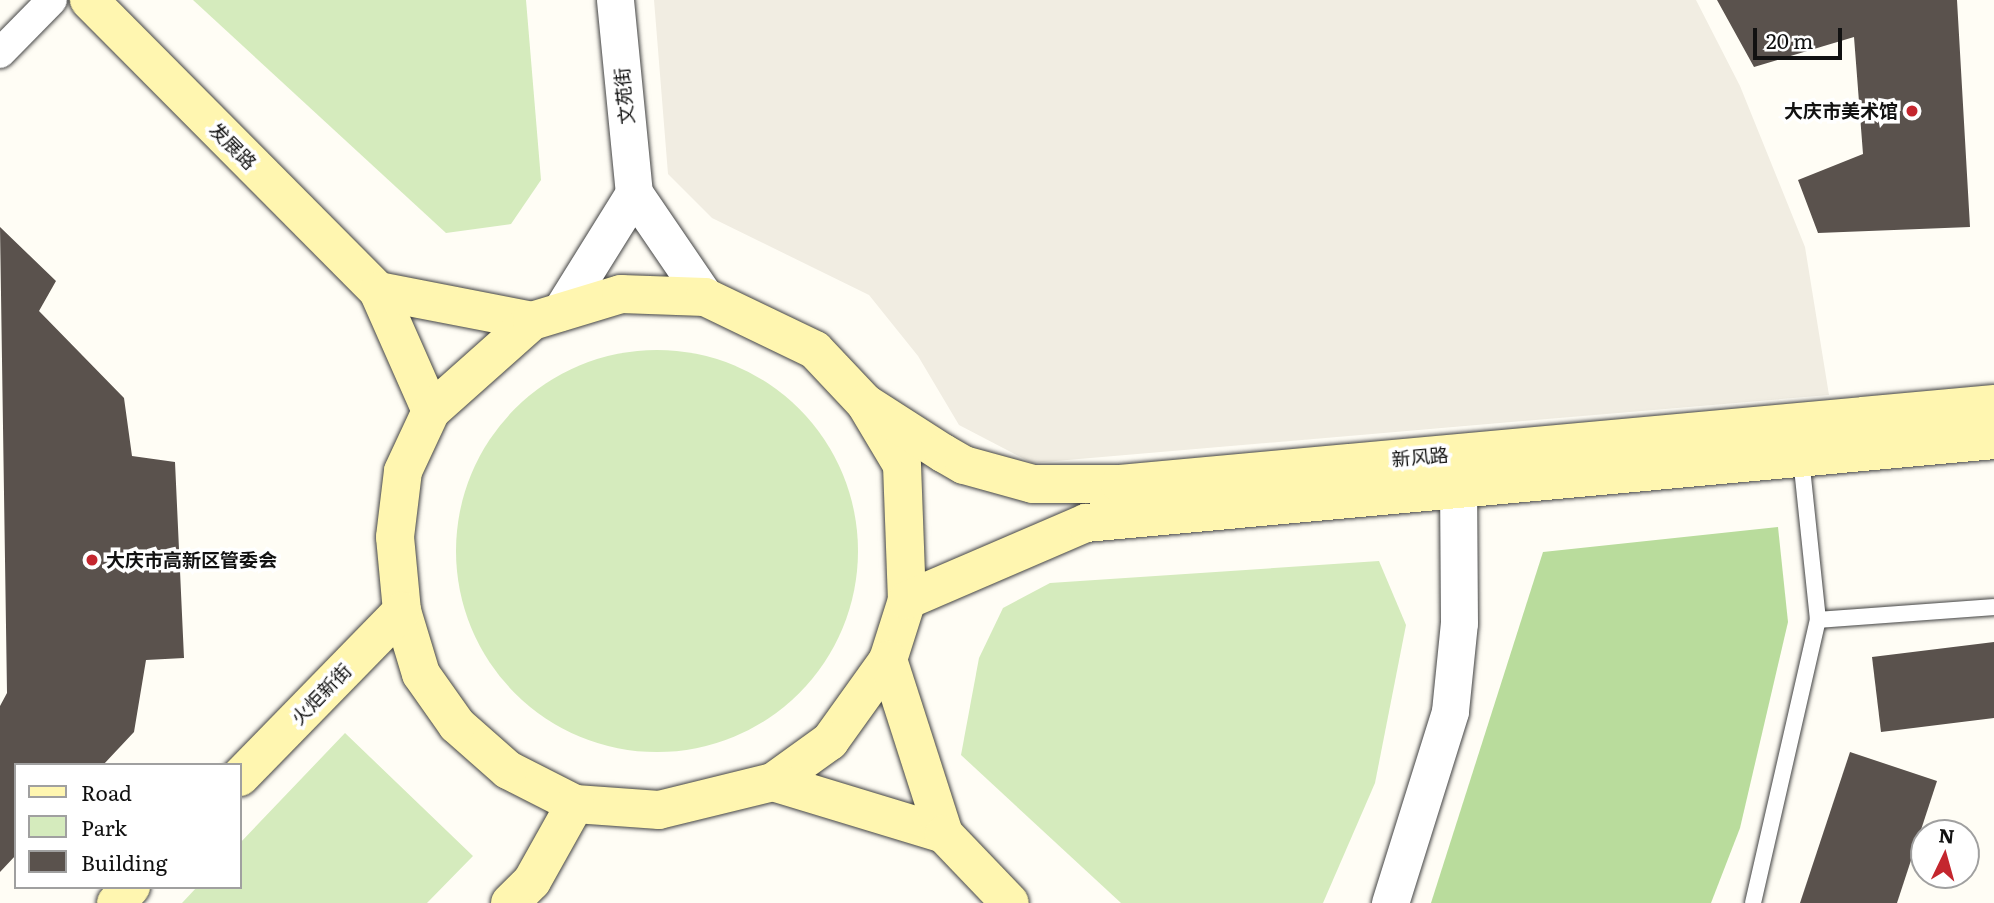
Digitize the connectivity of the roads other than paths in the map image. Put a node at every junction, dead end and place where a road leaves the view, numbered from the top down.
1 (52, 0) edge
2 (89, 0) edge
3 (615, 0) edge
4 (0, 53) edge
5 (634, 192) junction
6 (377, 291) junction
7 (705, 297) junction
8 (546, 316) junction
9 (865, 403) junction
10 (1994, 404) edge
11 (431, 411) junction
12 (1994, 440) edge
13 (1801, 457) junction
14 (1458, 489) junction
15 (907, 600) junction
16 (1994, 607) edge
17 (402, 611) junction
18 (1818, 620) junction
19 (888, 660) junction
20 (242, 775) edge
21 (773, 782) junction
22 (575, 804) junction
23 (944, 834) junction
24 (129, 889) edge
25 (116, 903) edge
26 (510, 903) edge
27 (1010, 903) edge
28 (1390, 903) edge
29 (1754, 903) edge

1 - 4 street
2 - 6 main road, 发展路
3 - 5 street, 文苑街
5 - 7 street
5 - 8 street
6 - 8 main road
6 - 11 main road
7 - 8 main road
7 - 9 main road
8 - 11 main road
9 - 10 main road, 新风路
9 - 15 main road
11 - 17 main road
12 - 13 main road, 新风路
13 - 14 main road, 新风路
13 - 18 lane
14 - 15 main road, 新风路
14 - 28 street
15 - 19 main road
16 - 18 lane
17 - 20 main road, 火炬新街
17 - 22 main road
18 - 29 lane
19 - 21 main road
19 - 23 main road
21 - 22 main road
21 - 23 main road
22 - 26 main road
23 - 27 main road
24 - 25 main road

